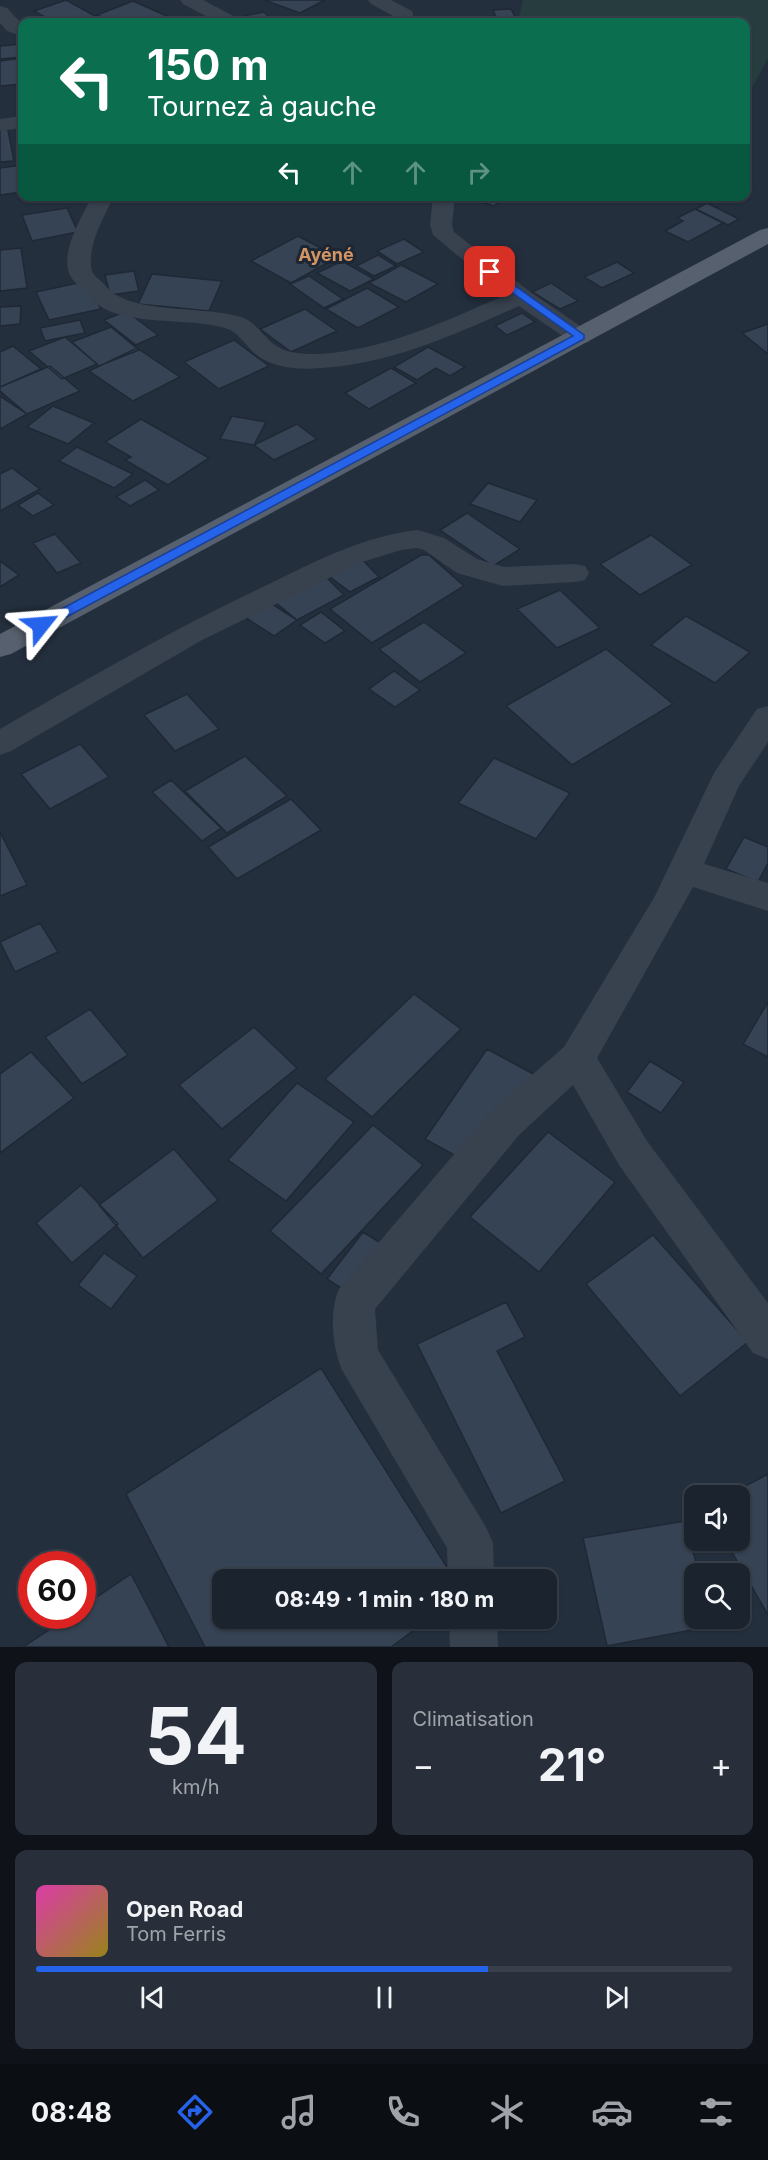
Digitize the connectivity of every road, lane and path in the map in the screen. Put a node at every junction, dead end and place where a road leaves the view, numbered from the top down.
1 (189, 0) edge
2 (377, 0) edge
3 (0, 12) edge
4 (223, 18) edge
5 (405, 18) edge
6 (18, 28) edge
7 (18, 123) edge
8 (0, 125) edge
9 (101, 201) edge
10 (443, 201) edge
11 (768, 235) edge
12 (521, 296) junction
13 (580, 337) junction
14 (575, 573) dead end
15 (0, 647) edge
16 (768, 717) edge
17 (0, 743) edge
18 (684, 871) junction
19 (768, 897) edge
20 (577, 1058) junction
21 (768, 1338) edge
22 (471, 1569) edge
23 (473, 1629) edge
24 (474, 1647) edge

1 - 4 street
2 - 5 street
3 - 6 street
7 - 8 street
9 - 12 street
10 - 12 street
11 - 13 main road
12 - 13 street
13 - 15 main road
14 - 17 street
16 - 18 street
18 - 19 street
18 - 20 street
20 - 21 street
20 - 22 street
23 - 24 street

